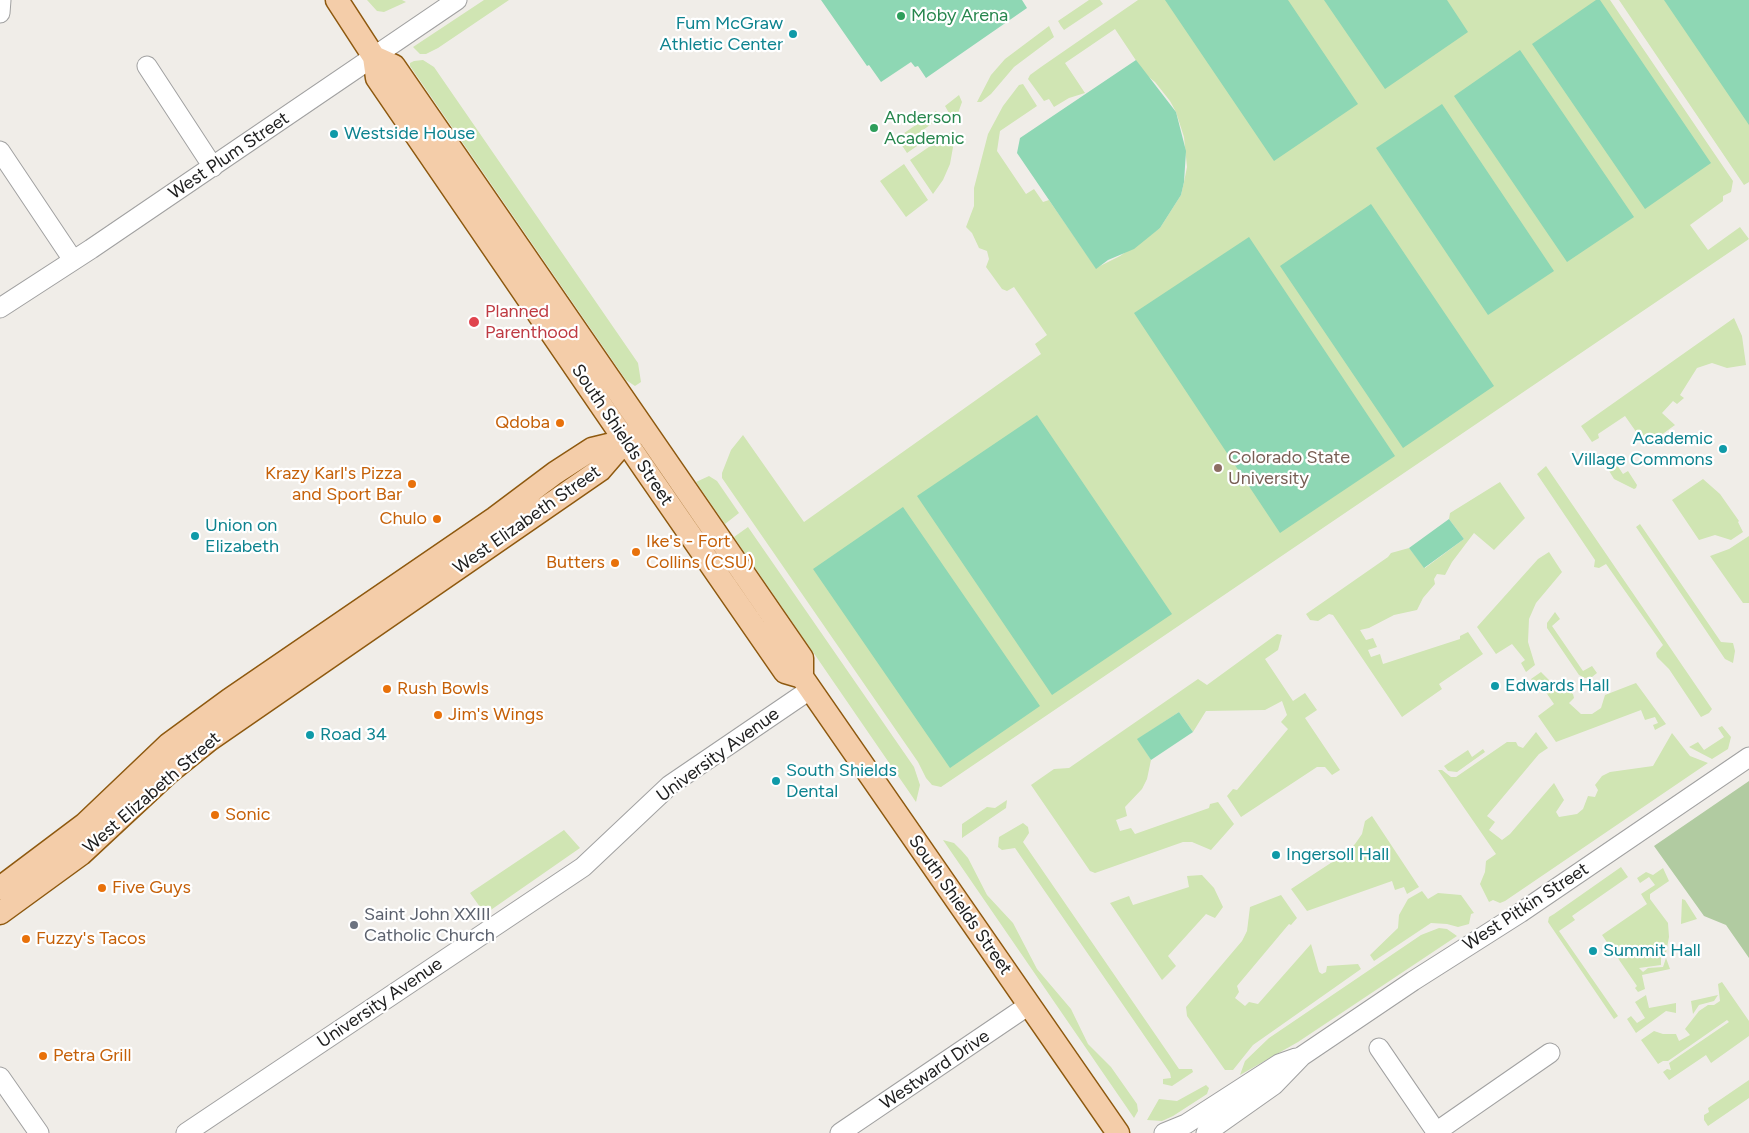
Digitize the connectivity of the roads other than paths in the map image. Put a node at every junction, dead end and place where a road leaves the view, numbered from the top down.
1 (337, 0) edge
2 (457, 0) edge
3 (374, 57) junction
4 (147, 66) dead end
5 (0, 151) edge
6 (213, 167) junction
7 (73, 260) junction
8 (0, 308) edge
9 (634, 435) junction
10 (807, 683) junction
11 (1749, 757) edge
12 (0, 888) edge
13 (0, 913) edge
14 (1029, 1005) junction
15 (1378, 1048) dead end
16 (1550, 1053) dead end
17 (1302, 1056) junction
18 (0, 1077) edge
19 (1437, 1132) edge
20 (39, 1133) edge
21 (186, 1133) edge
22 (840, 1133) edge
23 (1118, 1133) edge
24 (1164, 1133) edge
25 (1206, 1133) edge

1 - 3 main road, South Shields Street
2 - 3 street, West Plum Street
3 - 6 street, West Plum Street
3 - 9 main road, South Shields Street
4 - 6 street
5 - 7 street
6 - 7 street, West Plum Street
7 - 8 street, West Plum Street
9 - 10 main road, South Shields Street
9 - 12 main road, West Elizabeth Street
9 - 13 main road, West Elizabeth Street
10 - 14 main road, South Shields Street
10 - 21 street, University Avenue
11 - 17 street, West Pitkin Street
14 - 22 street, Westward Drive
14 - 23 main road, South Shields Street
15 - 19 street
16 - 19 street
17 - 24 street, West Pitkin Street
17 - 25 street, West Pitkin Street
18 - 20 street

